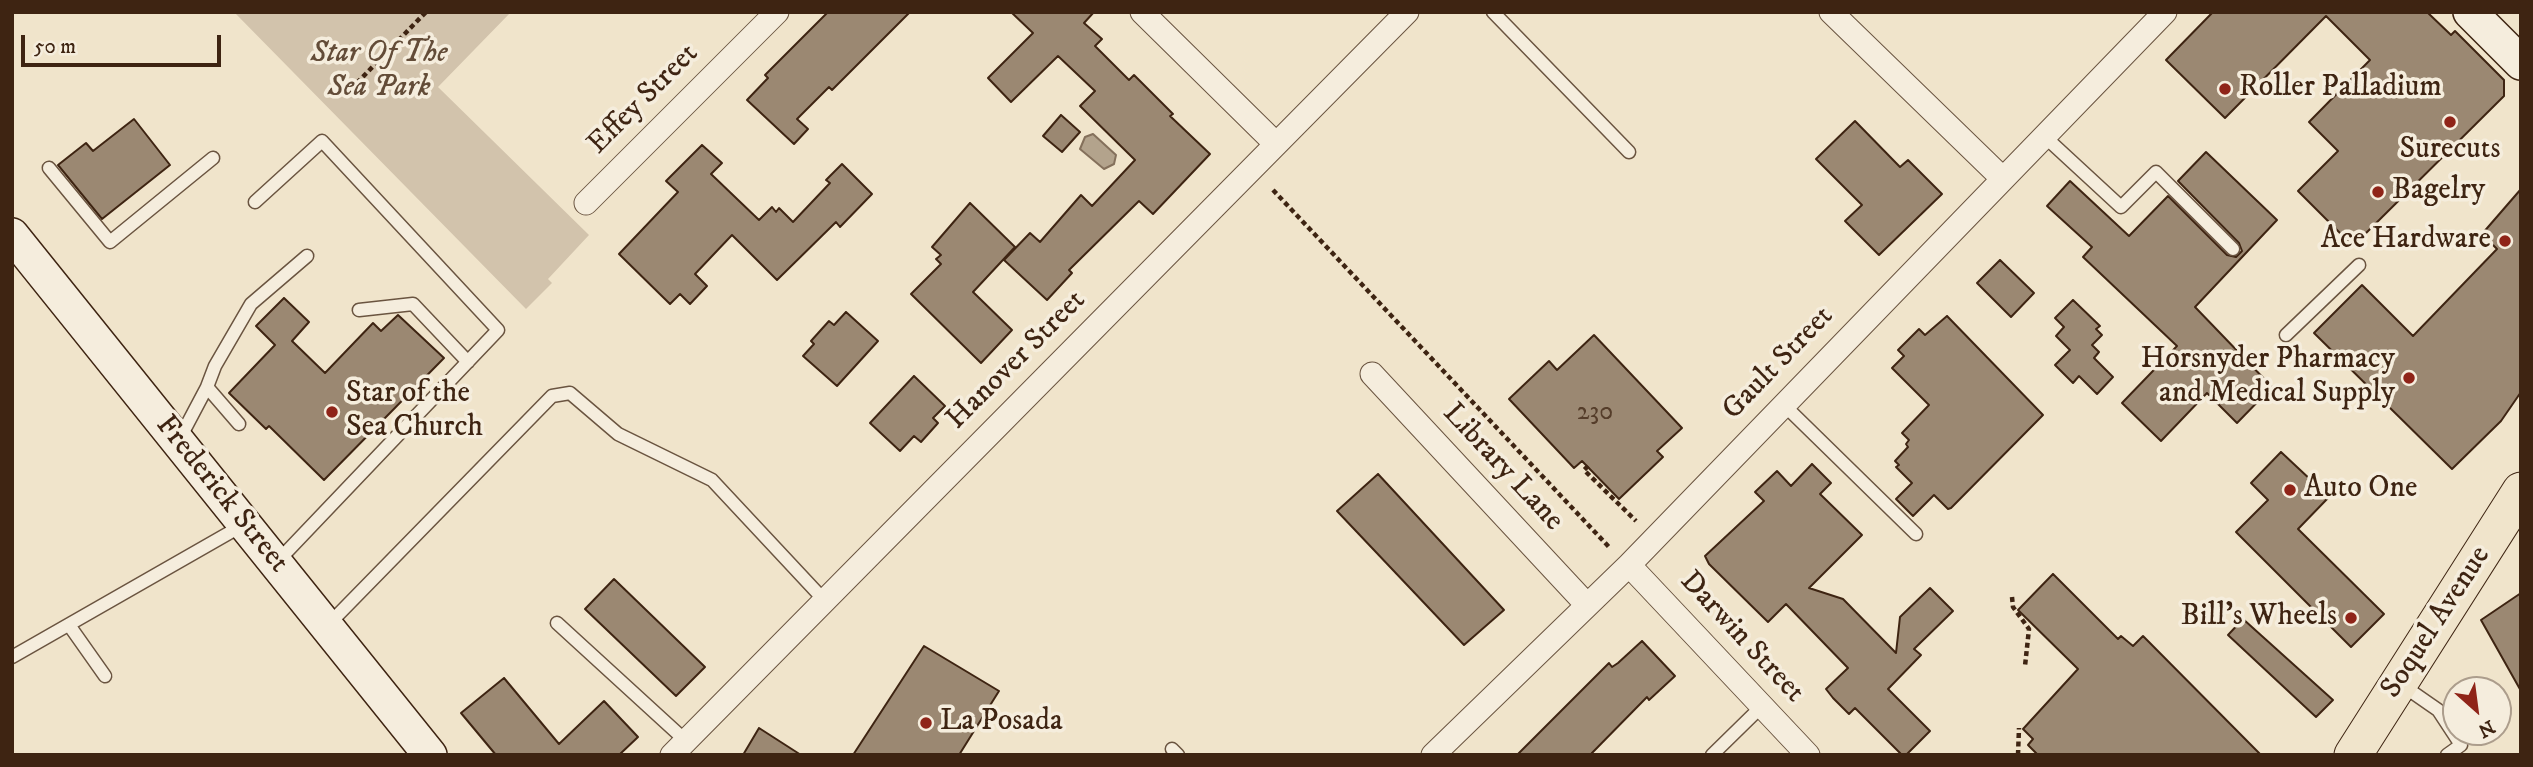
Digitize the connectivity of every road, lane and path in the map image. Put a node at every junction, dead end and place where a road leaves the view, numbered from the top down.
1 (426, 12) edge
2 (777, 12) edge
3 (1142, 12) edge
4 (1407, 12) edge
5 (1493, 12) edge
6 (1831, 12) edge
7 (2165, 12) edge
8 (2470, 12) edge
9 (2521, 63) edge
10 (351, 89) dead end
11 (2043, 135) junction
12 (1276, 144) junction
13 (1629, 152) dead end
14 (213, 158) dead end
15 (48, 168) dead end
16 (2002, 178) junction
17 (1273, 190) dead end
18 (255, 202) dead end
19 (586, 203) dead end
20 (12, 235) edge
21 (2233, 249) dead end
22 (307, 256) dead end
23 (2359, 265) dead end
24 (359, 310) dead end
25 (2286, 335) dead end
26 (468, 362) junction
27 (1372, 374) dead end
28 (207, 387) junction
29 (1783, 404) junction
30 (239, 424) dead end
31 (178, 441) junction
32 (1588, 466) dead end
33 (2521, 491) edge
34 (1636, 522) dead end
35 (245, 524) junction
36 (1916, 534) dead end
37 (1609, 547) dead end
38 (276, 563) junction
39 (1629, 565) junction
40 (2012, 597) dead end
41 (825, 601) junction
42 (1587, 604) junction
43 (557, 622) dead end
44 (69, 625) junction
45 (326, 626) junction
46 (12, 657) edge
47 (2025, 666) dead end
48 (105, 676) dead end
49 (2399, 683) junction
50 (1762, 706) junction
51 (2020, 728) dead end
52 (679, 748) edge
53 (430, 755) edge
54 (1433, 755) edge
55 (1712, 755) edge
56 (1808, 755) edge
57 (2018, 755) edge
58 (2353, 755) edge
59 (2447, 755) edge

1 - 10 path
2 - 19 street, Effey Street
3 - 12 street
4 - 12 street, Hanover Street
5 - 13 lane
6 - 16 street
7 - 11 street, Gault Street
8 - 9 main road
11 - 16 street, Gault Street
11 - 21 lane
12 - 41 street, Hanover Street
14 - 15 lane
16 - 29 street, Gault Street
17 - 37 path
18 - 26 lane
20 - 31 main road, Frederick Street
22 - 28 lane
23 - 25 lane
24 - 26 lane
26 - 38 lane
27 - 42 street, Library Lane
28 - 30 lane
28 - 31 lane
29 - 36 lane
29 - 39 street, Gault Street
31 - 35 main road, Frederick Street
32 - 34 path
33 - 49 main road, Soquel Avenue
35 - 38 main road, Frederick Street
35 - 44 lane
38 - 45 main road, Frederick Street
39 - 42 street, Gault Street
39 - 50 street, Darwin Street
40 - 47 path
41 - 45 lane
41 - 52 street, Hanover Street
42 - 54 street, Gault Street
43 - 52 lane
44 - 46 lane
44 - 48 lane
45 - 53 main road, Frederick Street
49 - 58 main road, Soquel Avenue
49 - 59 lane
50 - 55 lane
50 - 56 street, Darwin Street
51 - 57 path

